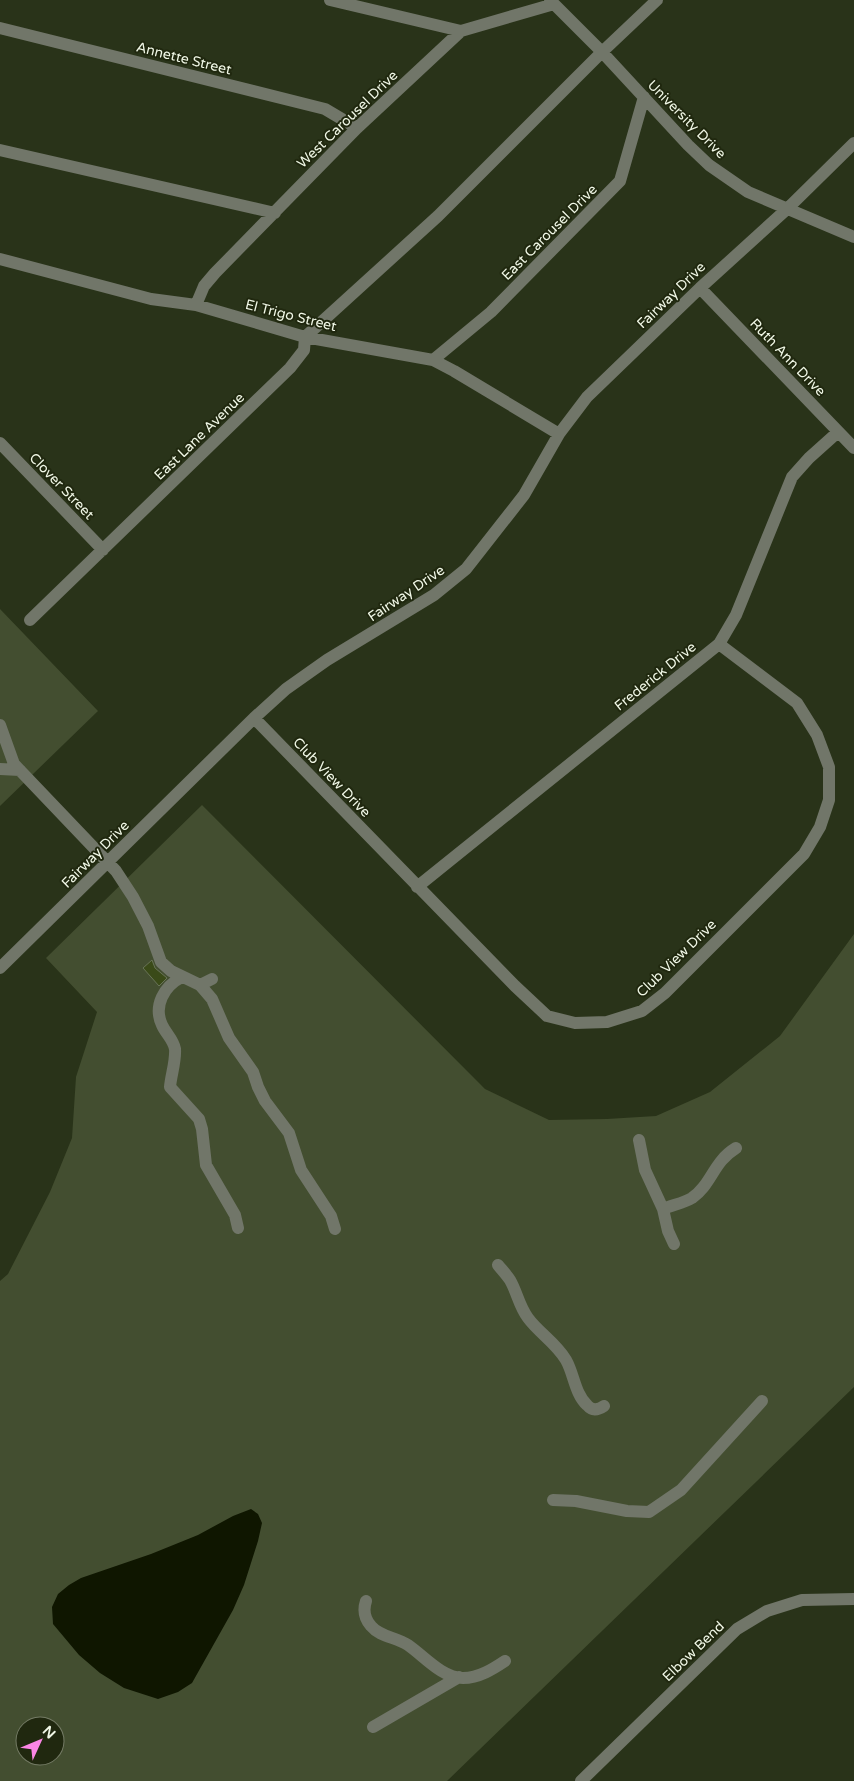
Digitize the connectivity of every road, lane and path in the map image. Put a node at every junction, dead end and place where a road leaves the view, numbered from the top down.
1 (330, 0) edge
2 (657, 0) edge
3 (552, 2) edge
4 (0, 28) edge
5 (461, 31) junction
6 (602, 52) junction
7 (644, 97) junction
8 (357, 128) junction
9 (854, 143) edge
10 (0, 150) edge
11 (787, 209) junction
12 (275, 213) junction
13 (854, 237) edge
14 (0, 259) edge
15 (700, 288) junction
16 (196, 305) junction
17 (306, 337) junction
18 (433, 360) junction
19 (838, 432) junction
20 (560, 434) junction
21 (0, 443) edge
22 (854, 448) edge
23 (103, 550) junction
24 (30, 620) dead end
25 (719, 644) junction
26 (254, 718) junction
27 (0, 725) edge
28 (0, 769) edge
29 (20, 770) junction
30 (108, 863) junction
31 (417, 887) junction
32 (0, 968) edge
33 (182, 977) junction
34 (212, 979) dead end
35 (200, 985) junction
36 (639, 1140) dead end
37 (736, 1148) dead end
38 (663, 1208) junction
39 (238, 1228) dead end
40 (336, 1229) dead end
41 (674, 1244) dead end
42 (498, 1264) dead end
43 (762, 1401) dead end
44 (604, 1406) dead end
45 (553, 1500) dead end
46 (854, 1599) edge
47 (366, 1601) dead end
48 (506, 1661) dead end
49 (459, 1678) junction
50 (373, 1728) dead end
51 (581, 1781) edge

1 - 5 street
2 - 6 street
3 - 5 street, West Carousel Drive
3 - 6 street, University Drive
4 - 8 street, Annette Street
5 - 8 street, West Carousel Drive
6 - 7 street, University Drive
6 - 17 street
7 - 11 street, University Drive
7 - 18 street, East Carousel Drive
8 - 12 street, West Carousel Drive
9 - 11 street, Fairway Drive
10 - 12 street
11 - 13 street, University Drive
11 - 15 street, Fairway Drive
12 - 16 street, West Carousel Drive
14 - 16 street, El Trigo Street
15 - 19 street, Ruth Ann Drive
15 - 20 street, Fairway Drive
16 - 17 street, El Trigo Street
17 - 18 street, El Trigo Street
17 - 23 street, East Lane Avenue
18 - 20 street, El Trigo Street
19 - 22 street, Ruth Ann Drive
19 - 25 street, Frederick Drive
20 - 26 street, Fairway Drive
21 - 23 street, Clover Street
23 - 24 street, East Lane Avenue
25 - 31 street, Frederick Drive
25 - 31 street, Club View Drive
26 - 30 street, Fairway Drive
26 - 31 street, Club View Drive
27 - 29 street
28 - 29 street
29 - 30 street
30 - 32 street, Fairway Drive
30 - 33 street
33 - 35 street
33 - 39 street
34 - 35 street
35 - 40 street
36 - 38 street
37 - 38 street
38 - 41 street
42 - 44 street
43 - 45 street
46 - 51 street, Elbow Bend
47 - 49 street
48 - 49 street
49 - 50 street

